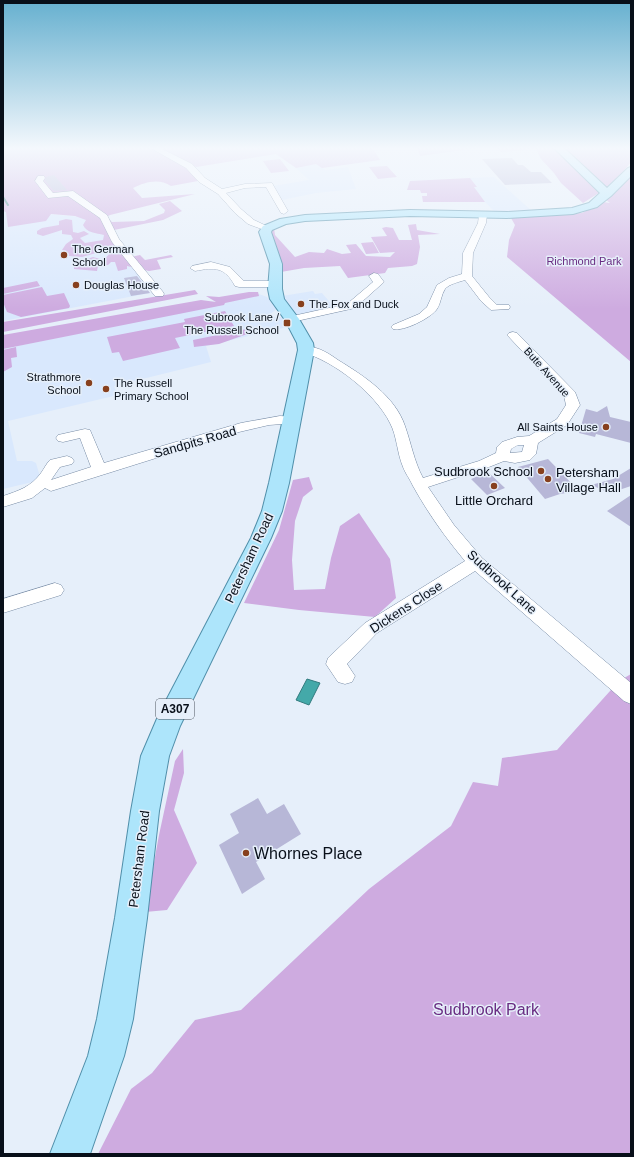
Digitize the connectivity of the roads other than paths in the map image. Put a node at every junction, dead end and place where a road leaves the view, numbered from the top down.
1 (81, 201) edge
2 (229, 201) edge
3 (278, 201) edge
4 (598, 201) edge
5 (284, 211) dead end
6 (483, 215) junction
7 (267, 228) junction
8 (195, 268) dead end
9 (374, 276) dead end
10 (467, 276) junction
11 (275, 286) junction
12 (159, 294) dead end
13 (496, 308) dead end
14 (292, 319) junction
15 (397, 327) dead end
16 (513, 335) dead end
17 (306, 350) junction
18 (291, 420) junction
19 (63, 438) dead end
20 (67, 461) dead end
21 (99, 468) junction
22 (420, 484) junction
23 (51, 486) dead end
24 (3, 502) edge
25 (476, 562) junction
26 (55, 591) dead end
27 (3, 606) edge
28 (345, 676) dead end
29 (631, 696) edge
30 (70, 1154) edge

1 - 12 street
2 - 7 street
3 - 5 street
4 - 6 main road
6 - 7 main road
6 - 10 street
7 - 11 main road
8 - 11 street
9 - 14 street
10 - 13 street
10 - 15 street
11 - 14 main road
14 - 17 main road
16 - 22 street, Bute Avenue
17 - 18 main road, Petersham Road / A307
17 - 22 street, Sudbrook Lane
18 - 21 street, Sandpits Road
18 - 30 main road, Petersham Road / A307
19 - 21 street
20 - 24 street
21 - 23 street, Sandpits Road
22 - 25 street, Sudbrook Lane
25 - 28 street, Dickens Close
25 - 29 street, Sudbrook Lane
26 - 27 street

